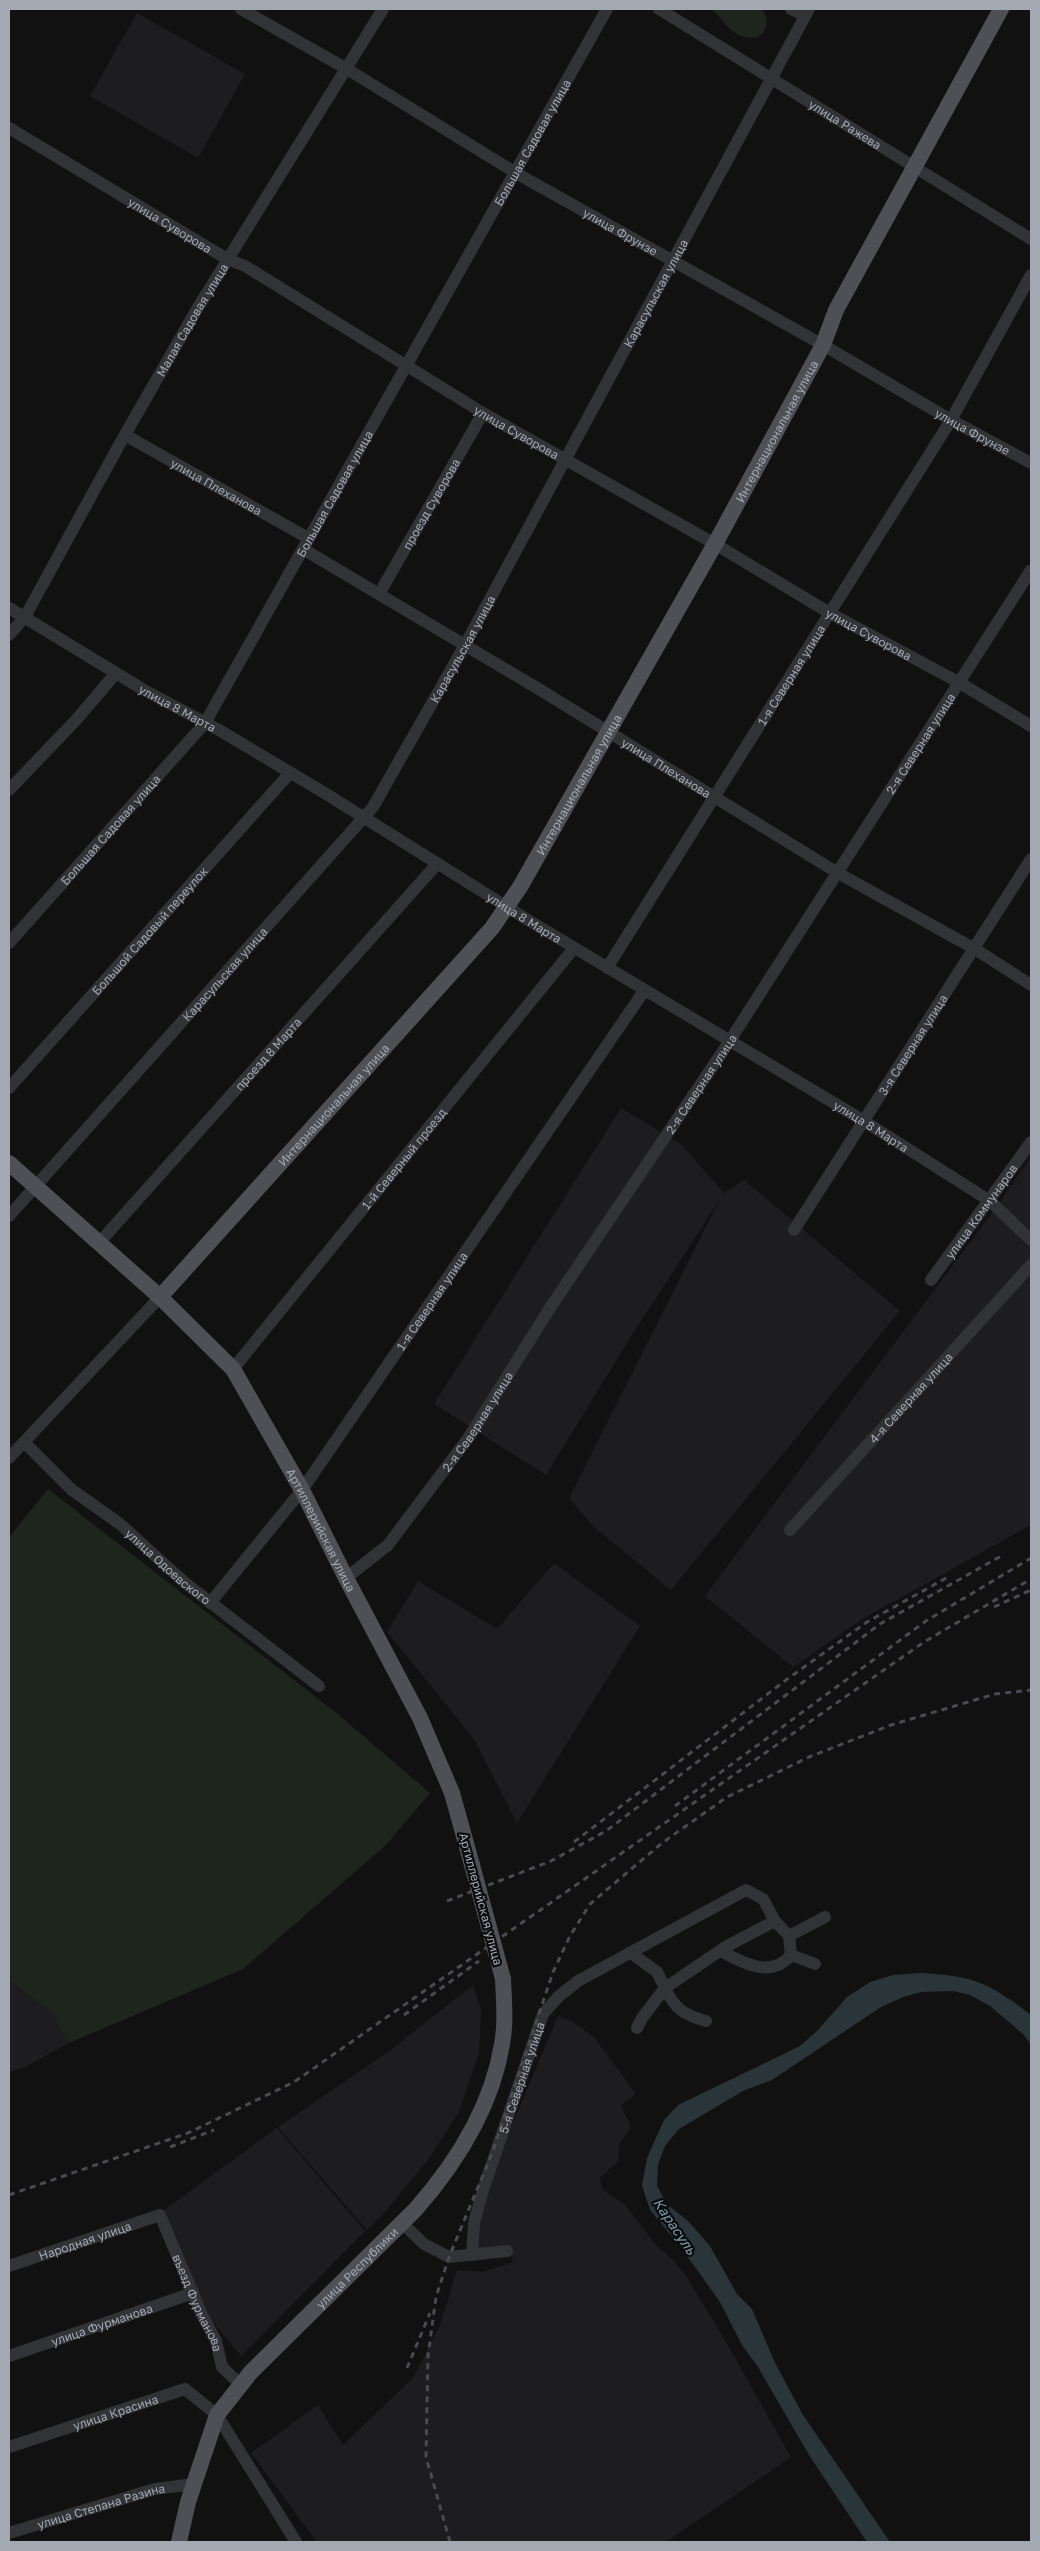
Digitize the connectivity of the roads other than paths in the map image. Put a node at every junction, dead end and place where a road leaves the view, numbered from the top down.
1 (240, 9) edge
2 (383, 9) edge
3 (607, 9) edge
4 (659, 9) edge
5 (791, 9) edge
6 (1001, 9) edge
7 (807, 13) edge
8 (347, 69) junction
9 (772, 77) junction
10 (9, 128) edge
11 (914, 168) junction
12 (516, 173) junction
13 (1031, 238) edge
14 (227, 259) junction
15 (671, 261) junction
16 (1031, 275) edge
17 (823, 345) junction
18 (406, 366) junction
19 (483, 413) junction
20 (951, 420) junction
21 (125, 435) junction
22 (564, 459) junction
23 (1031, 463) edge
24 (306, 544) junction
25 (715, 544) junction
26 (1031, 570) edge
27 (379, 594) junction
28 (9, 608) edge
29 (828, 612) junction
30 (25, 617) junction
31 (9, 635) edge
32 (465, 645) junction
33 (116, 673) junction
34 (960, 683) junction
35 (205, 722) junction
36 (1031, 726) edge
37 (608, 733) junction
38 (290, 773) junction
39 (9, 790) edge
40 (714, 797) junction
41 (365, 817) junction
42 (1031, 859) edge
43 (437, 864) junction
44 (838, 873) junction
45 (507, 907) junction
46 (9, 943) edge
47 (574, 948) junction
48 (975, 949) junction
49 (607, 968) junction
50 (1031, 984) edge
51 (644, 991) junction
52 (729, 1042) junction
53 (9, 1088) edge
54 (864, 1121) junction
55 (1031, 1142) edge
56 (9, 1163) edge
57 (36, 1187) junction
58 (990, 1201) junction
59 (9, 1216) edge
60 (794, 1230) dead end
61 (1031, 1240) edge
62 (98, 1244) junction
63 (1031, 1265) edge
64 (931, 1280) dead end
65 (160, 1297) junction
66 (233, 1368) junction
67 (24, 1442) junction
68 (9, 1458) edge
69 (302, 1490) junction
70 (790, 1530) dead end
71 (346, 1578) junction
72 (210, 1603) junction
73 (319, 1686) dead end
74 (825, 1916) dead end
75 (775, 1921) junction
76 (789, 1936) junction
77 (721, 1951) junction
78 (631, 1953) junction
79 (791, 1955) junction
80 (815, 1964) dead end
81 (503, 1979) joint
82 (665, 1988) junction
83 (706, 2021) dead end
84 (637, 2028) dead end
85 (160, 2215) joint
86 (402, 2223) junction
87 (507, 2251) dead end
88 (472, 2255) junction
89 (9, 2266) edge
90 (193, 2293) junction
91 (9, 2356) edge
92 (240, 2385) junction
93 (217, 2414) junction
94 (9, 2446) edge
95 (194, 2484) junction
96 (9, 2533) edge
97 (179, 2542) edge
98 (296, 2542) edge

1 - 8 street, улица Фрунзе
2 - 8 street, Малая Садовая улица
3 - 12 street, Большая Садовая улица
4 - 9 street, улица Ражева
5 - 7 street
6 - 11 main road, Интернациональная улица
7 - 9 street, Карасульская улица
8 - 12 street, улица Фрунзе
8 - 14 street, Малая Садовая улица
9 - 11 street, улица Ражева
9 - 15 street, Карасульская улица
10 - 14 street, улица Суворова
11 - 13 street, улица Ражева
11 - 17 main road, Интернациональная улица
12 - 15 street, улица Фрунзе
12 - 18 street, Большая Садовая улица
14 - 18 street, улица Суворова
14 - 21 street, Малая Садовая улица
15 - 17 street, улица Фрунзе
15 - 22 street, Карасульская улица
16 - 20 street, 1-я Северная улица
17 - 20 street, улица Фрунзе
17 - 25 main road, Интернациональная улица
18 - 19 street, улица Суворова
18 - 24 street, Большая Садовая улица
19 - 22 street, улица Суворова
19 - 27 street, проезд Суворова
20 - 23 street, улица Фрунзе
20 - 29 street, 1-я Северная улица
21 - 24 street, улица Плеханова
21 - 30 street, Малая Садовая улица
22 - 25 street, улица Суворова
22 - 32 street, Карасульская улица
24 - 27 street, улица Плеханова
24 - 35 street, Большая Садовая улица
25 - 29 street, улица Суворова
25 - 37 main road, Интернациональная улица
26 - 34 street, 2-я Северная улица
27 - 32 street, улица Плеханова
28 - 30 street, улица 8 Марта
29 - 34 street, улица Суворова
29 - 40 street, 1-я Северная улица
30 - 31 street, Малая Садовая улица
30 - 33 street, улица 8 Марта
32 - 37 street, улица Плеханова
32 - 41 street, Карасульская улица
33 - 35 street, улица 8 Марта
33 - 39 street
34 - 36 street, улица Суворова
34 - 44 street, 2-я Северная улица
35 - 38 street, улица 8 Марта
35 - 46 street, Большая Садовая улица
37 - 40 street, улица Плеханова
37 - 45 main road, Интернациональная улица
38 - 41 street, улица 8 Марта
38 - 53 street, Большой Садовый переулок
40 - 44 street, улица Плеханова
40 - 49 street, 1-я Северная улица
41 - 43 street, улица 8 Марта
41 - 57 street, Карасульская улица
42 - 48 street, 3-я Северная улица
43 - 45 street, улица 8 Марта
43 - 62 street, проезд 8 Марта
44 - 48 street, улица Плеханова
44 - 52 street, 2-я Северная улица
45 - 47 street, улица 8 Марта
45 - 65 main road, Интернациональная улица
47 - 49 street, улица 8 Марта
47 - 66 street, 1-й Северный проезд
48 - 50 street, улица Плеханова
48 - 54 street, 3-я Северная улица
49 - 51 street, улица 8 Марта
51 - 52 street, улица 8 Марта
51 - 69 street, 1-я Северная улица
52 - 54 street, улица 8 Марта
52 - 71 street, 2-я Северная улица
54 - 58 street, улица 8 Марта
54 - 60 street, 3-я Северная улица
55 - 58 street, улица Коммунаров
56 - 57 main road, Артиллерийская улица
57 - 59 street, Карасульская улица
57 - 62 main road, Артиллерийская улица
58 - 61 street, улица 8 Марта
58 - 64 street, улица Коммунаров
62 - 65 main road, Артиллерийская улица
63 - 70 street, 4-я Северная улица
65 - 66 main road, Артиллерийская улица
65 - 67 street, Интернациональная улица
66 - 69 main road, Артиллерийская улица
67 - 68 street, Интернациональная улица
67 - 72 street, улица Одоевского
69 - 71 main road, Артиллерийская улица
69 - 72 street, 1-я Северная улица
71 - 81 main road, Артиллерийская улица, bridge
72 - 73 street, улица Одоевского
74 - 76 street
75 - 76 street
75 - 77 street
75 - 78 street, 5-я Северная улица
76 - 79 street
77 - 79 street
77 - 82 street
78 - 82 street
78 - 88 street, 5-я Северная улица
79 - 80 street
81 - 86 main road, улица Республики
82 - 83 street
82 - 84 street
85 - 89 street, Народная улица
85 - 90 street, въезд Фурманова
86 - 88 street
86 - 92 main road, улица Республики
87 - 88 street
90 - 91 street, улица Фурманова
90 - 92 street, въезд Фурманова
92 - 93 main road, улица Республики
93 - 94 street, улица Красина
93 - 95 main road, улица Республики
93 - 98 street
95 - 96 street, улица Степана Разина
95 - 97 main road, улица Республики

